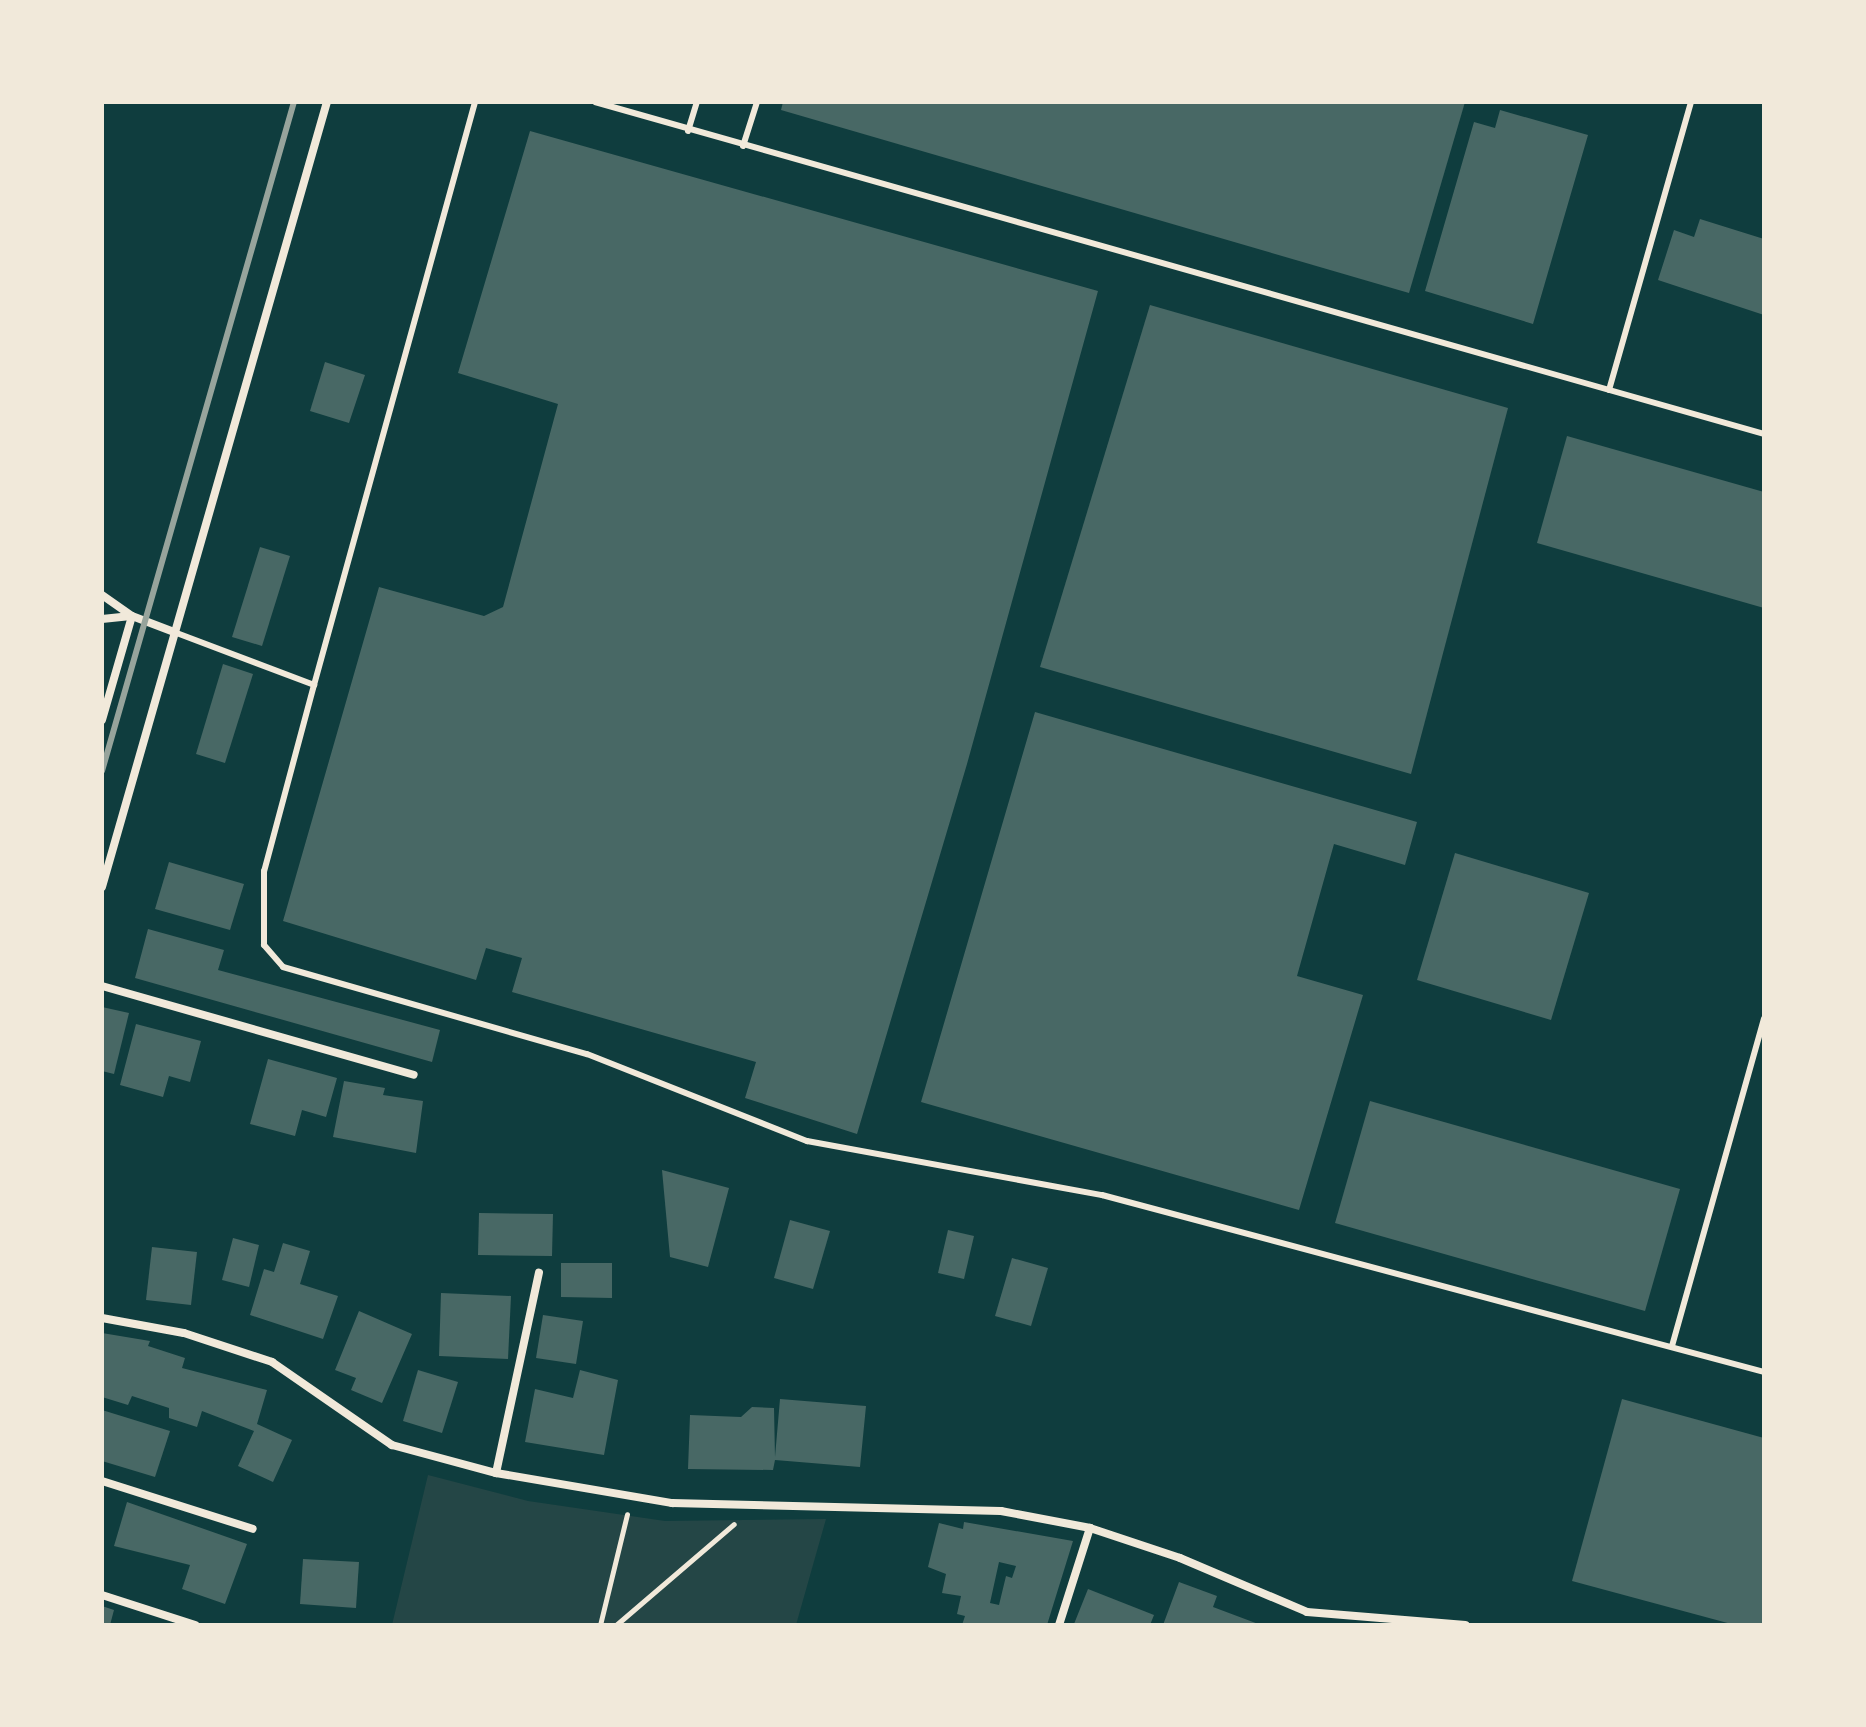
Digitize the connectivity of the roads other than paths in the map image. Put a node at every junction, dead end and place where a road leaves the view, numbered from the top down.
1 (327, 102) edge
2 (475, 102) edge
3 (595, 102) edge
4 (697, 102) edge
5 (757, 102) edge
6 (1691, 102) edge
7 (688, 131) junction
8 (743, 146) junction
9 (1609, 390) junction
10 (1764, 434) edge
11 (102, 595) edge
12 (132, 616) junction
13 (102, 619) edge
14 (174, 632) junction
15 (314, 685) junction
16 (102, 720) edge
17 (102, 887) edge
18 (102, 986) edge
19 (1764, 1019) edge
20 (414, 1075) dead end
21 (539, 1273) dead end
22 (102, 1318) edge
23 (1672, 1346) junction
24 (1764, 1372) edge
25 (496, 1473) junction
26 (102, 1481) edge
27 (1090, 1528) junction
28 (253, 1529) dead end
29 (102, 1595) edge
30 (195, 1625) edge
31 (1059, 1625) edge
32 (1465, 1625) edge

1 - 14 street
2 - 15 lane
3 - 7 lane
4 - 7 lane
5 - 8 lane
6 - 9 lane
7 - 8 lane
8 - 9 lane
9 - 10 lane
11 - 12 street
12 - 13 street
12 - 14 street
12 - 16 street
14 - 15 lane
14 - 17 street
15 - 23 lane
18 - 20 street
19 - 23 lane
21 - 25 street
22 - 25 street
23 - 24 lane
25 - 27 street
26 - 28 street
27 - 31 street
27 - 32 street
29 - 30 street

